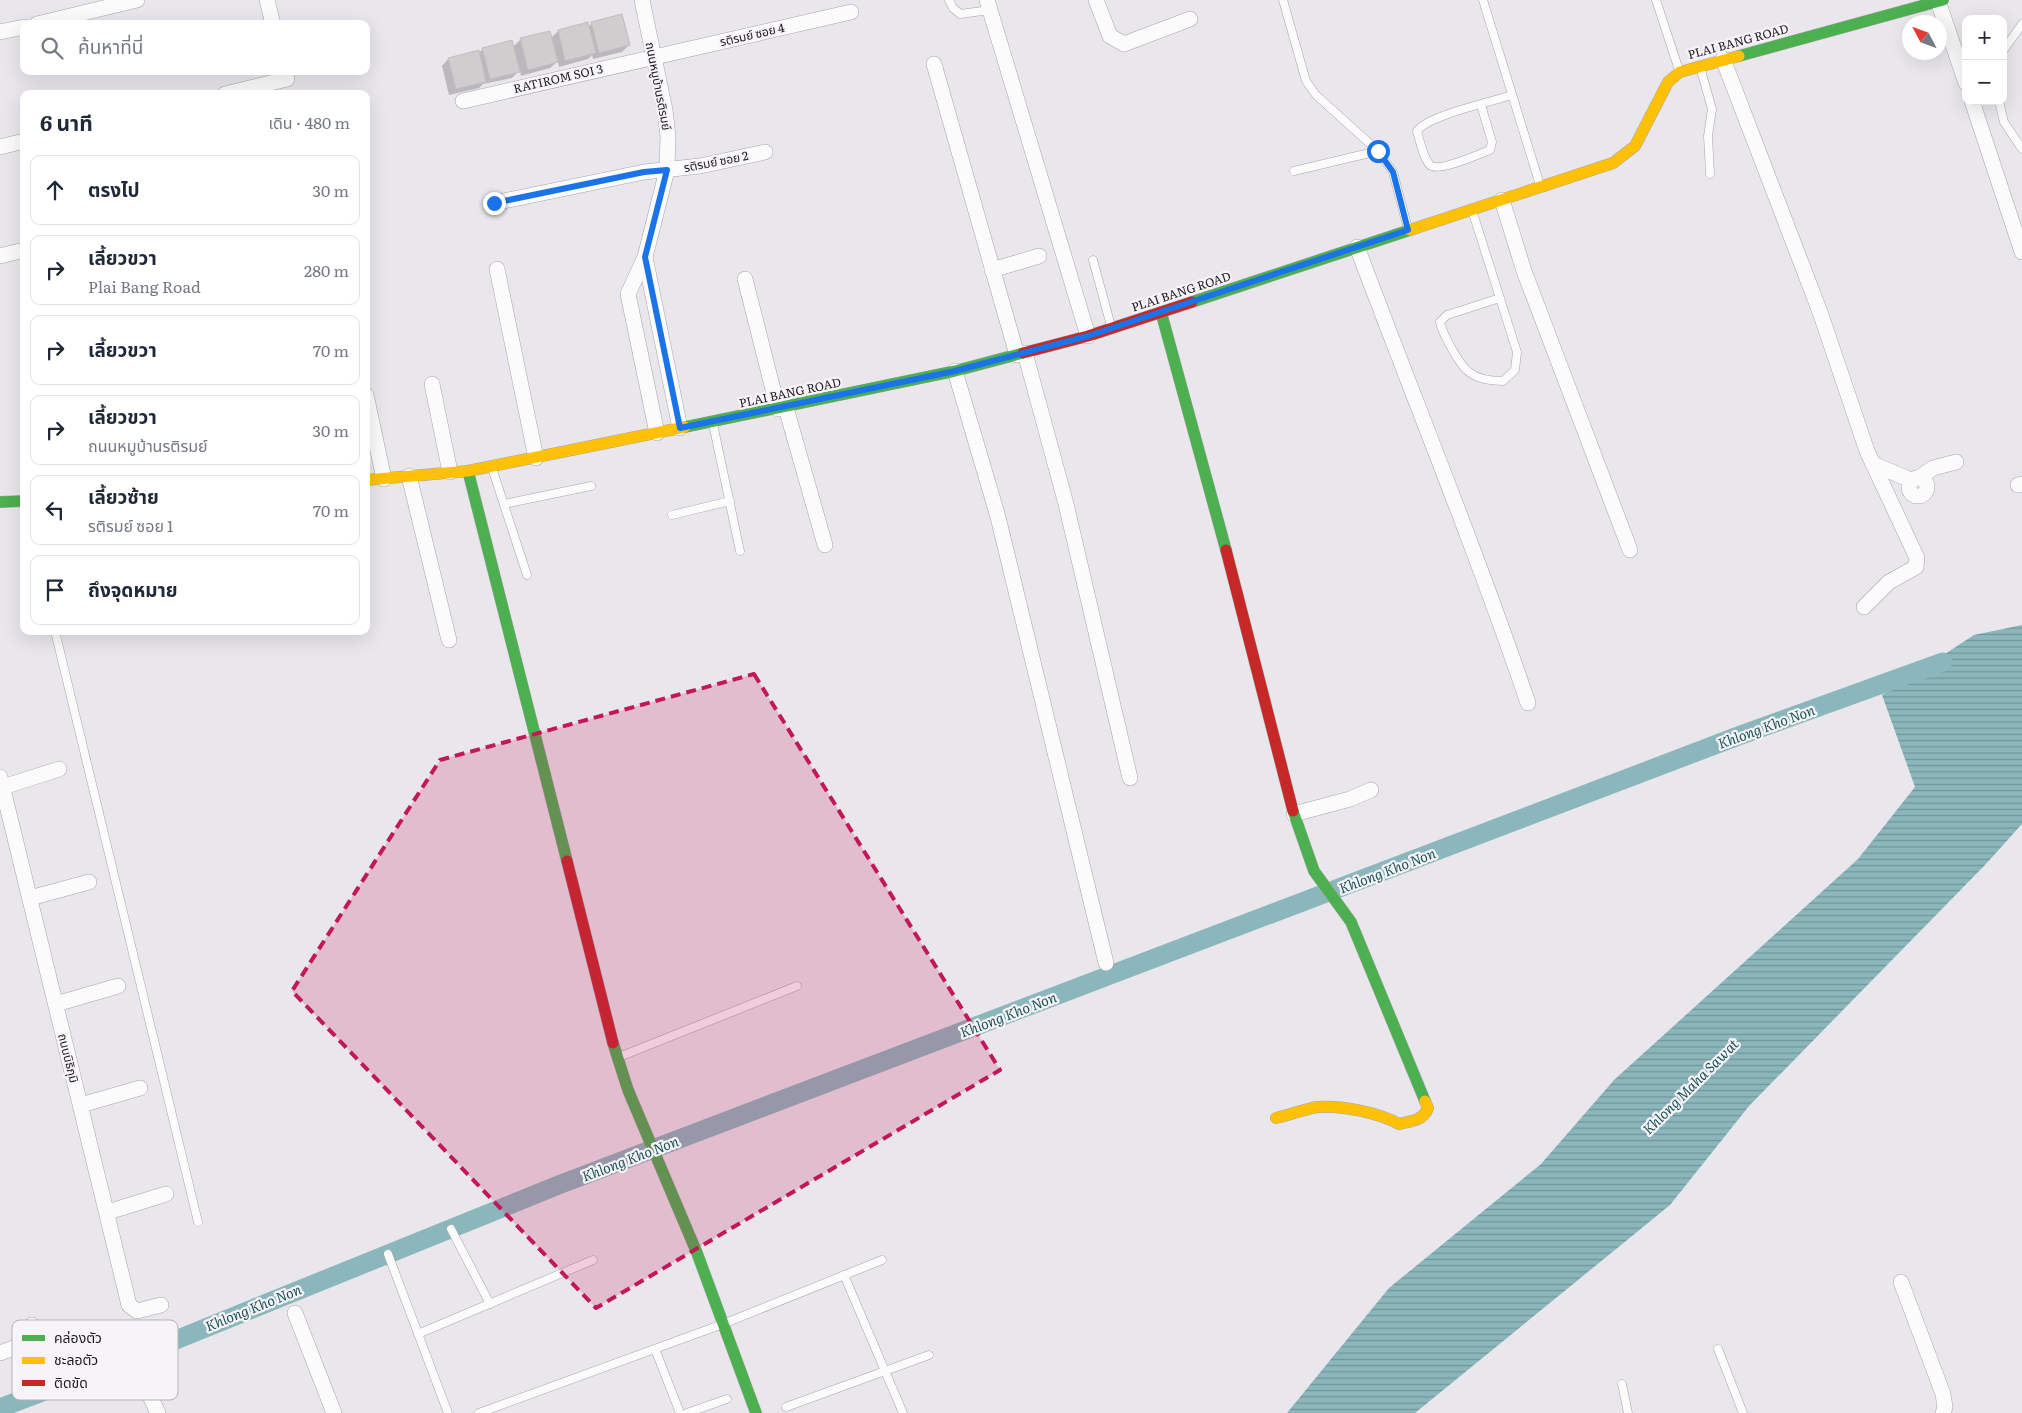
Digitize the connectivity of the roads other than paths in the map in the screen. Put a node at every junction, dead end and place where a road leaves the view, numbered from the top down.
1 (137, 0) edge
2 (268, 0) edge
3 (642, 0) edge
4 (949, 0) edge
5 (1096, 0) edge
6 (1283, 0) edge
7 (1483, 0) edge
8 (1656, 0) edge
9 (1941, 1) edge
10 (988, 5) edge
11 (851, 12) dead end
12 (1190, 19) dead end
13 (54, 20) edge
14 (272, 20) edge
15 (2022, 24) edge
16 (20, 28) edge
17 (0, 32) edge
18 (2007, 45) edge
19 (653, 56) junction
20 (1723, 59) junction
21 (934, 64) dead end
22 (1700, 65) junction
23 (1962, 70) edge
24 (1680, 72) junction
25 (288, 81) edge
26 (244, 90) edge
27 (1512, 95) junction
28 (463, 101) dead end
29 (1481, 105) junction
30 (1973, 105) edge
31 (2000, 105) edge
32 (20, 143) edge
33 (0, 147) edge
34 (2022, 149) edge
35 (1378, 151) junction
36 (765, 152) dead end
37 (667, 170) junction
38 (1294, 170) dead end
39 (1710, 174) dead end
40 (1541, 187) junction
41 (1502, 200) junction
42 (494, 203) dead end
43 (1472, 210) junction
44 (1408, 230) junction
45 (1357, 247) junction
46 (20, 251) edge
47 (2022, 252) edge
48 (0, 256) edge
49 (1038, 256) dead end
50 (645, 257) junction
51 (1093, 260) dead end
52 (498, 270) dead end
53 (992, 270) junction
54 (745, 279) dead end
55 (1500, 298) junction
56 (1161, 312) junction
57 (1111, 328) junction
58 (1088, 336) junction
59 (1021, 354) junction
60 (955, 371) junction
61 (432, 384) dead end
62 (782, 408) junction
63 (370, 414) edge
64 (712, 422) junction
65 (680, 428) junction
66 (657, 433) junction
67 (536, 458) junction
68 (1956, 462) dead end
69 (1873, 464) junction
70 (492, 466) junction
71 (468, 471) junction
72 (450, 472) junction
73 (409, 476) junction
74 (384, 479) junction
75 (370, 480) edge
76 (590, 486) dead end
77 (20, 501) edge
78 (730, 501) junction
79 (0, 502) edge
80 (504, 504) junction
81 (672, 515) dead end
82 (824, 545) dead end
83 (1630, 550) dead end
84 (740, 551) dead end
85 (526, 575) dead end
86 (1864, 608) dead end
87 (56, 635) edge
88 (449, 640) dead end
89 (1528, 703) dead end
90 (59, 769) dead end
91 (1130, 778) dead end
92 (1, 782) edge
93 (1371, 790) dead end
94 (1294, 814) junction
95 (89, 882) dead end
96 (30, 898) junction
97 (1106, 964) dead end
98 (118, 986) dead end
99 (797, 986) dead end
100 (56, 1004) junction
101 (617, 1058) junction
102 (140, 1088) dead end
103 (81, 1105) junction
104 (1276, 1118) dead end
105 (166, 1194) dead end
106 (108, 1212) junction
107 (198, 1222) dead end
108 (450, 1229) dead end
109 (388, 1254) dead end
110 (593, 1260) dead end
111 (882, 1260) dead end
112 (844, 1276) junction
113 (1901, 1282) dead end
114 (490, 1304) junction
115 (162, 1305) dead end
116 (295, 1313) dead end
117 (723, 1324) junction
118 (418, 1334) junction
119 (12, 1348) edge
120 (655, 1349) junction
121 (1718, 1349) dead end
122 (0, 1353) edge
123 (929, 1354) dead end
124 (884, 1369) junction
125 (1622, 1384) dead end
126 (727, 1399) dead end
127 (152, 1400) edge
128 (786, 1407) dead end
129 (158, 1413) edge
130 (334, 1413) edge
131 (448, 1413) edge
132 (479, 1413) edge
133 (680, 1413) edge
134 (687, 1413) edge
135 (756, 1413) edge
136 (903, 1413) edge
137 (1628, 1413) edge
138 (1744, 1413) edge
139 (1943, 1413) edge

1 - 13 street
2 - 14 street
3 - 19 street, ถนนหมูบ้านรติรมย์
4 - 10 lane
5 - 12 street
6 - 35 lane
7 - 27 lane
8 - 24 lane
9 - 20 street, PLAI BANG ROAD
9 - 23 street
10 - 58 street
11 - 19 street, รติรมย์ ซอย 4
15 - 18 lane
16 - 17 street
19 - 28 street, RATIROM SOI 3
19 - 37 street, ถนนหมูบ้านรติรมย์
20 - 22 street, PLAI BANG ROAD
20 - 69 street
21 - 53 street
22 - 24 street, PLAI BANG ROAD
22 - 39 lane
24 - 40 street, PLAI BANG ROAD
25 - 26 street
27 - 29 lane
27 - 40 lane
29 - 29 lane
30 - 47 street
31 - 34 lane
32 - 33 street
35 - 38 lane
35 - 44 lane
36 - 37 street, รติรมย์ ซอย 2
37 - 42 street, รติรมย์ ซอย 2
37 - 50 street, ถนนหมูบ้านรติรมย์
40 - 41 street, PLAI BANG ROAD
41 - 43 street, PLAI BANG ROAD
41 - 83 street
43 - 44 street, PLAI BANG ROAD
43 - 55 lane
44 - 45 street, PLAI BANG ROAD
45 - 56 street, PLAI BANG ROAD
45 - 89 street
46 - 48 street
49 - 53 street
50 - 65 street
50 - 66 street, ถนนหมูบ้านรติรมย์
51 - 57 lane
52 - 67 street
53 - 59 street
54 - 62 street
55 - 55 lane
56 - 57 street, PLAI BANG ROAD
56 - 94 street
57 - 58 street, PLAI BANG ROAD
58 - 59 street, PLAI BANG ROAD
59 - 60 street, PLAI BANG ROAD
59 - 91 street
60 - 62 street, PLAI BANG ROAD
60 - 97 street
61 - 72 street
62 - 64 street, PLAI BANG ROAD
62 - 82 street
63 - 74 street
64 - 65 street, PLAI BANG ROAD
64 - 78 lane
65 - 66 street, PLAI BANG ROAD
66 - 67 street, PLAI BANG ROAD
67 - 70 street, PLAI BANG ROAD
68 - 69 street
69 - 86 street
70 - 71 street, PLAI BANG ROAD
70 - 80 lane
71 - 72 street, PLAI BANG ROAD
71 - 101 street
72 - 73 street, PLAI BANG ROAD
73 - 74 street, PLAI BANG ROAD
73 - 88 street
74 - 75 street, PLAI BANG ROAD
76 - 80 lane
77 - 79 street
78 - 81 lane
78 - 84 lane
80 - 85 lane
87 - 107 lane
90 - 92 street
92 - 96 street, ถนนนิธิภุมิ
93 - 94 street
94 - 104 street
95 - 96 street
96 - 100 street, ถนนนิธิภุมิ
98 - 100 street
99 - 101 lane
100 - 103 street, ถนนนิธิภุมิ
101 - 117 street
102 - 103 street
103 - 106 street, ถนนนิธิภุมิ
105 - 106 street
106 - 115 street, ถนนนิธิภุมิ
108 - 114 lane
109 - 118 lane
110 - 114 lane
111 - 112 lane
112 - 117 lane
112 - 124 lane
113 - 139 street
114 - 118 lane
116 - 130 street
117 - 120 lane
117 - 135 street
118 - 131 lane
119 - 122 street
120 - 132 lane
120 - 133 lane
121 - 138 lane
123 - 124 lane
124 - 128 lane
124 - 136 lane
125 - 137 lane
126 - 134 lane
127 - 129 street

